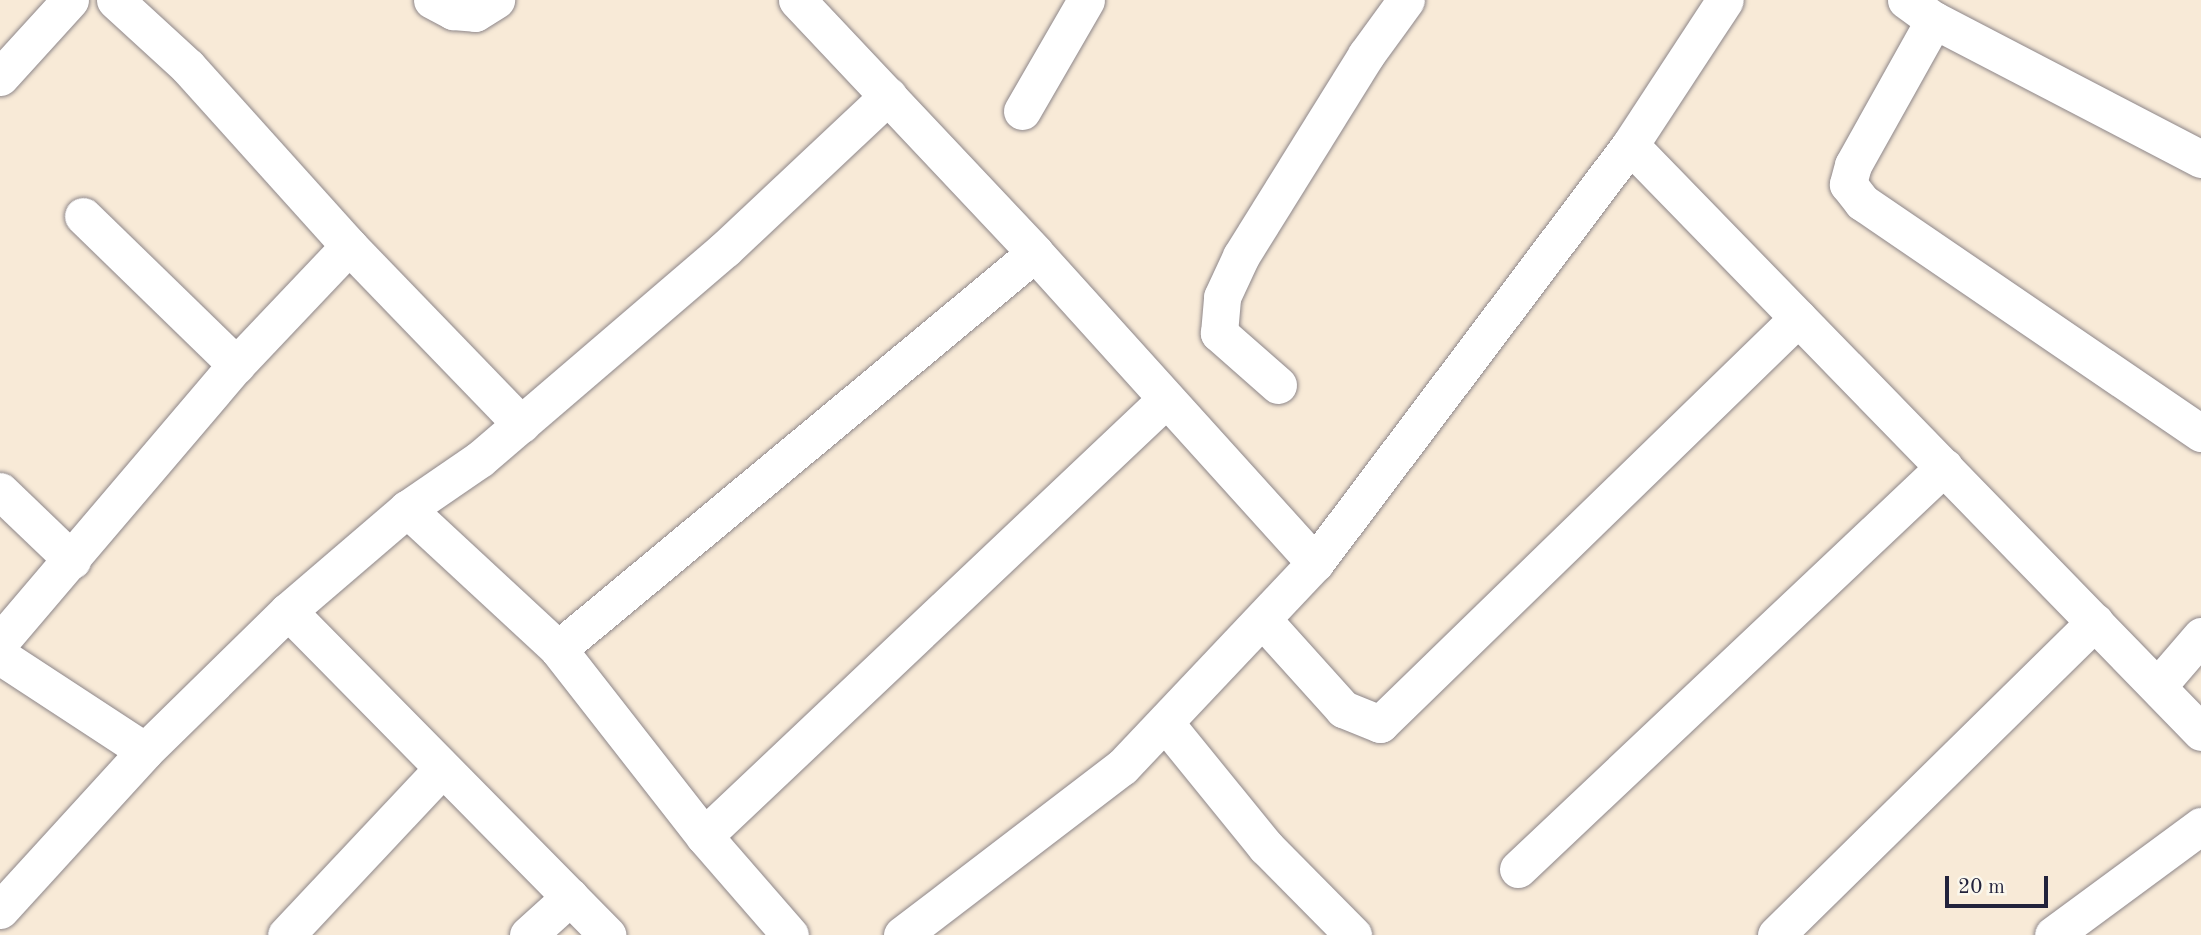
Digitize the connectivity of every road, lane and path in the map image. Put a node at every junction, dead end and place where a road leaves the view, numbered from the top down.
1 (69, 0) edge
2 (114, 0) edge
3 (432, 0) edge
4 (496, 0) edge
5 (797, 0) edge
6 (1086, 0) edge
7 (1406, 0) edge
8 (1725, 0) edge
9 (1920, 10) edge
10 (0, 78) edge
11 (888, 96) junction
12 (1022, 111) dead end
13 (1630, 145) junction
14 (2201, 159) edge
15 (83, 216) dead end
16 (349, 246) junction
17 (1035, 253) junction
18 (1798, 318) junction
19 (236, 365) junction
20 (1278, 385) dead end
21 (1165, 400) junction
22 (522, 424) junction
23 (2201, 433) edge
24 (1944, 467) junction
25 (0, 491) edge
26 (407, 509) junction
27 (72, 560) junction
28 (1315, 563) junction
29 (288, 611) junction
30 (1263, 620) junction
31 (2095, 622) junction
32 (2201, 636) edge
33 (0, 642) edge
34 (558, 649) junction
35 (0, 656) edge
36 (2158, 686) junction
37 (1166, 724) junction
38 (2201, 732) edge
39 (145, 751) junction
40 (442, 769) junction
41 (2201, 825) edge
42 (704, 836) junction
43 (1518, 869) dead end
44 (570, 897) junction
45 (0, 910) edge
46 (286, 935) edge
47 (528, 935) edge
48 (608, 935) edge
49 (790, 935) edge
50 (902, 935) edge
51 (1353, 935) edge
52 (1776, 935) edge
53 (2053, 935) edge

1 - 10 street
2 - 16 street
3 - 4 street
5 - 11 street
6 - 12 street
7 - 20 street
8 - 13 street
9 - 14 street
9 - 23 street
11 - 17 street
11 - 22 street
13 - 18 street
13 - 28 street
15 - 19 street
16 - 19 street
16 - 22 street
17 - 21 street
17 - 34 street
18 - 24 street
18 - 30 street
19 - 27 street
21 - 28 street
21 - 42 street
22 - 26 street
24 - 31 street
24 - 43 street
25 - 27 street
26 - 29 street
26 - 34 street
27 - 33 street
28 - 30 street
29 - 39 street
29 - 40 street
30 - 37 street
31 - 36 street
31 - 52 street
32 - 36 street
34 - 42 street
35 - 39 street
36 - 38 street
37 - 50 street
37 - 51 street
39 - 45 street
40 - 44 street
40 - 46 street
41 - 53 street
42 - 49 street
44 - 47 street
44 - 48 street

